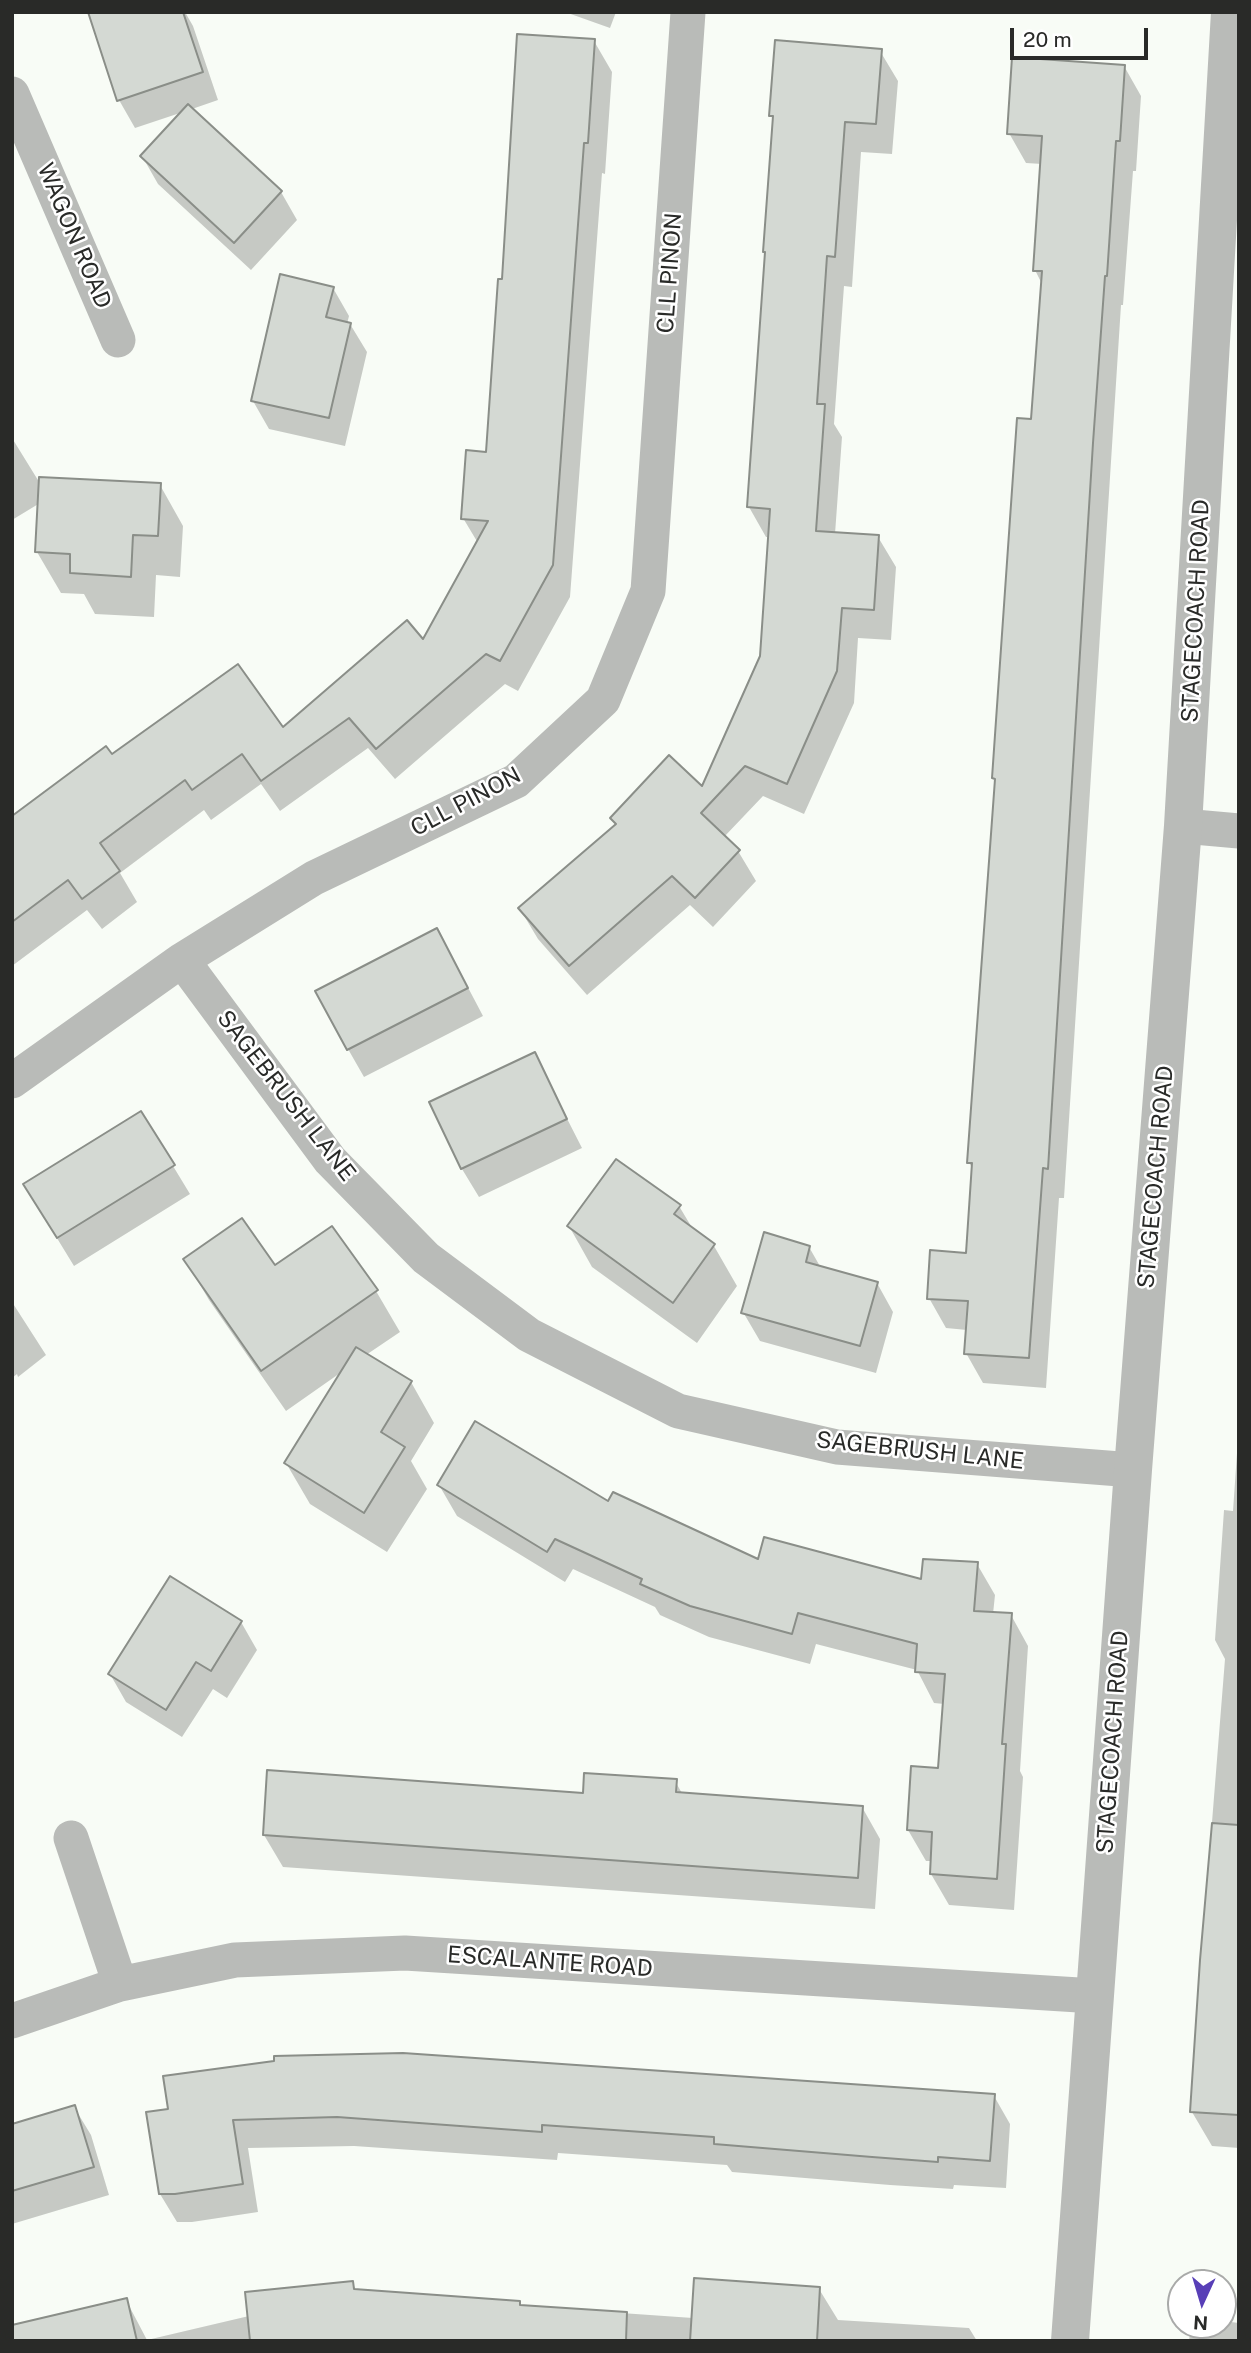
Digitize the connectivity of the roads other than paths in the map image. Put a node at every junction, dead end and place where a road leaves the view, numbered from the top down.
1 (688, 12) edge
2 (1230, 12) edge
3 (12, 94) edge
4 (118, 340) dead end
5 (1184, 826) junction
6 (1239, 831) edge
7 (182, 960) junction
8 (12, 1081) edge
9 (1133, 1470) junction
10 (71, 1838) dead end
11 (120, 1984) junction
12 (1095, 1996) junction
13 (12, 2021) edge
14 (1070, 2341) edge

1 - 7 street, CLL PINON
2 - 5 street, STAGECOACH ROAD
3 - 4 street, WAGON ROAD
5 - 6 street
5 - 9 street, STAGECOACH ROAD
7 - 8 street, CLL PINON
7 - 9 street, SAGEBRUSH LANE
9 - 12 street, STAGECOACH ROAD
10 - 11 street
11 - 12 street, ESCALANTE ROAD
11 - 13 street, ESCALANTE ROAD
12 - 14 street, STAGECOACH ROAD

